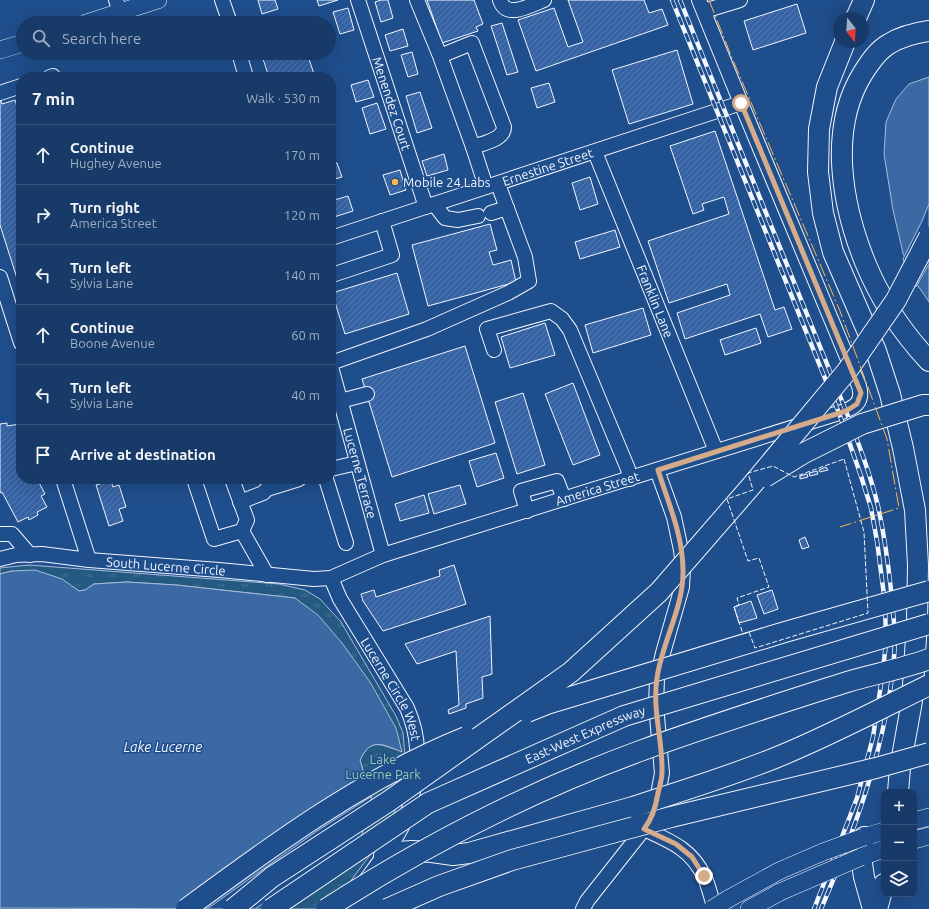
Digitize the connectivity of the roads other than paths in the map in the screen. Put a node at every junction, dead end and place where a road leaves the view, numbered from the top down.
1 (222, 0) edge
2 (358, 0) edge
3 (417, 0) edge
4 (500, 0) edge
5 (544, 0) edge
6 (739, 0) edge
7 (864, 0) edge
8 (154, 1) edge
9 (118, 6) edge
10 (702, 6) edge
11 (859, 12) edge
12 (99, 16) edge
13 (228, 16) edge
14 (929, 31) edge
15 (16, 45) edge
16 (843, 48) edge
17 (0, 50) edge
18 (440, 56) junction
19 (241, 60) edge
20 (245, 72) edge
21 (16, 88) edge
22 (0, 93) edge
23 (741, 103) junction
24 (473, 147) junction
25 (595, 152) junction
26 (492, 186) junction
27 (430, 206) junction
28 (507, 208) junction
29 (382, 221) junction
30 (336, 236) edge
31 (929, 237) edge
32 (336, 274) edge
33 (0, 277) edge
34 (3, 294) edge
35 (16, 329) edge
36 (494, 350) dead end
37 (924, 355) edge
38 (336, 362) edge
39 (336, 386) edge
40 (367, 394) dead end
41 (340, 401) junction
42 (929, 405) edge
43 (716, 451) junction
44 (357, 463) junction
45 (336, 468) edge
46 (658, 470) junction
47 (630, 479) junction
48 (65, 484) edge
49 (196, 484) edge
50 (234, 484) edge
51 (283, 484) edge
52 (328, 484) edge
53 (752, 485) junction
54 (564, 499) junction
55 (240, 502) junction
56 (527, 511) junction
57 (242, 531) junction
58 (0, 534) edge
59 (346, 543) dead end
60 (30, 555) junction
61 (383, 555) junction
62 (0, 559) edge
63 (89, 560) junction
64 (267, 574) junction
65 (331, 578) junction
66 (929, 591) edge
67 (929, 624) edge
68 (929, 660) edge
69 (929, 685) edge
70 (929, 753) edge
71 (898, 789) edge
72 (929, 817) edge
73 (917, 821) edge
74 (644, 829) junction
75 (881, 832) edge
76 (929, 836) edge
77 (864, 837) junction
78 (917, 839) edge
79 (881, 850) edge
80 (384, 856) junction
81 (861, 857) junction
82 (881, 895) edge
83 (186, 909) edge
84 (233, 909) edge
85 (271, 909) edge
86 (326, 909) edge
87 (344, 909) edge
88 (387, 909) edge
89 (583, 909) edge
90 (713, 909) edge
91 (749, 909) edge
92 (872, 909) edge
93 (877, 909) edge

1 - 13 street
2 - 27 street, Menendez Court
3 - 18 street
4 - 5 street
6 - 10 street
7 - 11 highway
8 - 9 main road
9 - 12 main road
10 - 23 street
14 - 37 highway
15 - 17 main road
16 - 71 highway
18 - 24 street
18 - 24 street
19 - 20 street
21 - 22 street
23 - 25 street, Ernestine Street
23 - 43 street, America Street
24 - 26 street
25 - 26 street, Ernestine Street
25 - 43 street, Franklin Lane
26 - 27 street, Ernestine Street
26 - 28 street
27 - 28 street
27 - 29 street, Ernestine Street
28 - 38 street
29 - 30 street, Ernestine Street
29 - 32 street
31 - 53 highway, bridge
33 - 34 street
34 - 35 street
36 - 47 street
39 - 41 street, Lucerne Terrace
40 - 41 street
41 - 44 street, Lucerne Terrace
42 - 53 highway, bridge
43 - 46 street, America Street
44 - 45 street
44 - 61 street, Lucerne Terrace
46 - 47 street, America Street
46 - 74 street
47 - 54 street, America Street
48 - 63 street
49 - 57 street
50 - 55 street
51 - 55 street
52 - 59 street
53 - 84 highway, bridge
54 - 56 street, America Street
54 - 56 street
55 - 57 street
56 - 61 street, America Street
57 - 64 street
58 - 60 street
60 - 62 street, South Lucerne Circle
60 - 63 street, South Lucerne Circle
61 - 65 street, America Street
63 - 64 street, South Lucerne Circle
64 - 65 street, South Lucerne Circle
65 - 80 street, Lucerne Circle West
66 - 83 highway, bridge
67 - 85 highway, East-West Expressway, bridge
68 - 86 highway, bridge
69 - 80 highway, bridge
70 - 88 highway, bridge
72 - 73 main road
74 - 89 street
74 - 90 street
75 - 77 main road
76 - 78 main road
77 - 81 highway
77 - 90 main road, bridge
79 - 81 main road
80 - 87 street, Lucerne Circle West
81 - 91 main road, bridge
81 - 92 highway
82 - 93 highway

